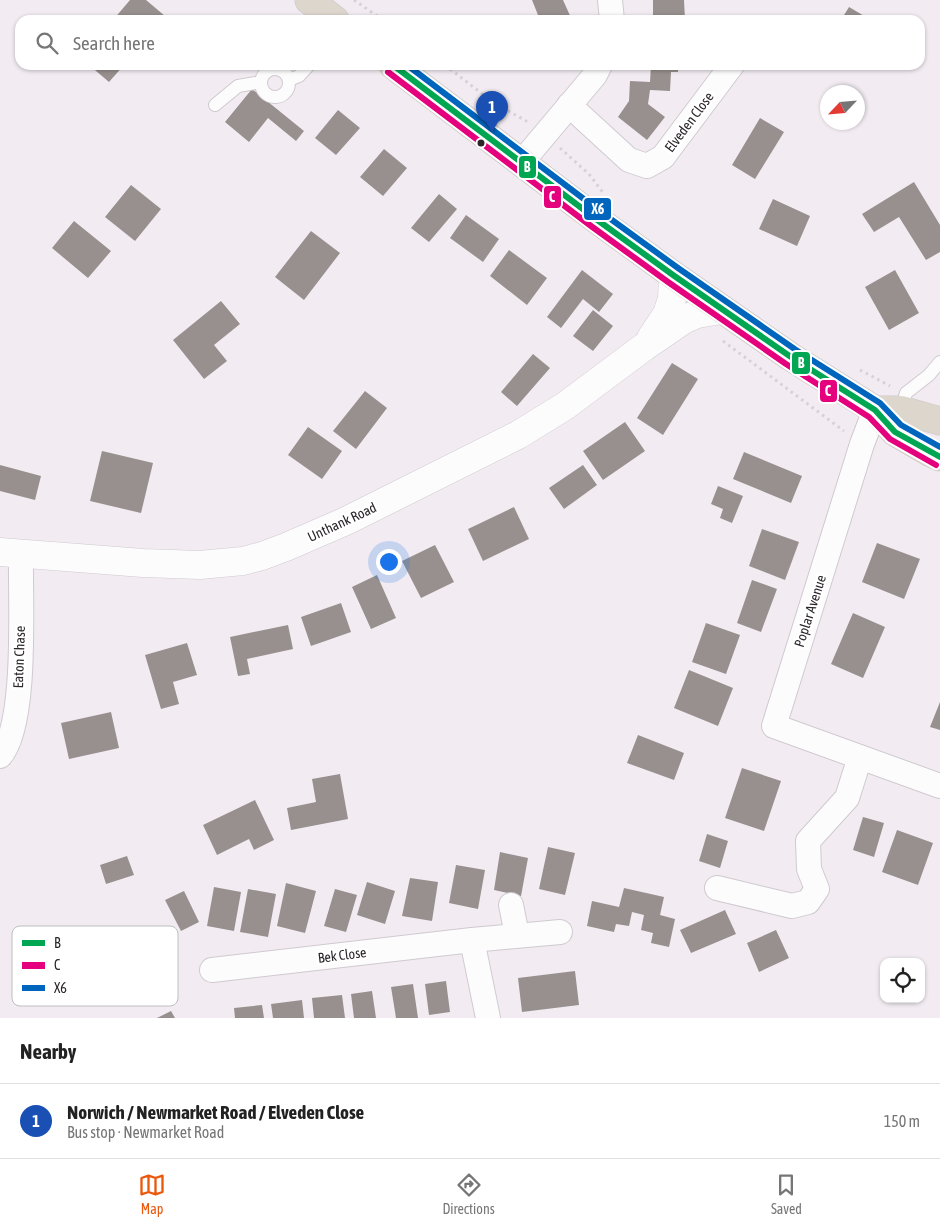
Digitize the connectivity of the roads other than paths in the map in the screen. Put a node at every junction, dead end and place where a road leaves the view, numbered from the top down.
1 (309, 0) edge
2 (610, 0) edge
3 (328, 15) edge
4 (612, 15) edge
5 (271, 70) edge
6 (280, 70) edge
7 (305, 70) edge
8 (400, 70) edge
9 (597, 70) edge
10 (728, 70) edge
11 (289, 80) junction
12 (261, 82) junction
13 (215, 105) dead end
14 (569, 105) junction
15 (522, 164) junction
16 (673, 275) junction
17 (722, 310) junction
18 (644, 347) junction
19 (940, 362) edge
20 (894, 404) junction
21 (940, 421) edge
22 (940, 456) edge
23 (11, 554) edge
24 (0, 756) edge
25 (860, 756) junction
26 (940, 786) edge
27 (717, 888) dead end
28 (512, 905) dead end
29 (560, 932) dead end
30 (517, 935) junction
31 (472, 940) junction
32 (212, 970) dead end
33 (488, 1018) edge

1 - 3 highway
2 - 4 street
5 - 12 lane
6 - 11 lane
7 - 11 lane
8 - 15 highway
9 - 14 street
10 - 14 street, Elveden Close
11 - 12 lane
12 - 13 lane
14 - 15 street
15 - 16 highway
16 - 17 highway
16 - 18 street, Unthank Road
17 - 18 street, Unthank Road
17 - 20 highway
18 - 23 street, Unthank Road
19 - 20 lane
20 - 21 highway
20 - 22 highway
20 - 25 street, Poplar Avenue
23 - 24 street, Eaton Chase
25 - 26 street, Poplar Avenue
25 - 27 street
28 - 30 street
29 - 30 street, Bek Close
30 - 31 street, Bek Close
31 - 32 street, Bek Close
31 - 33 street

